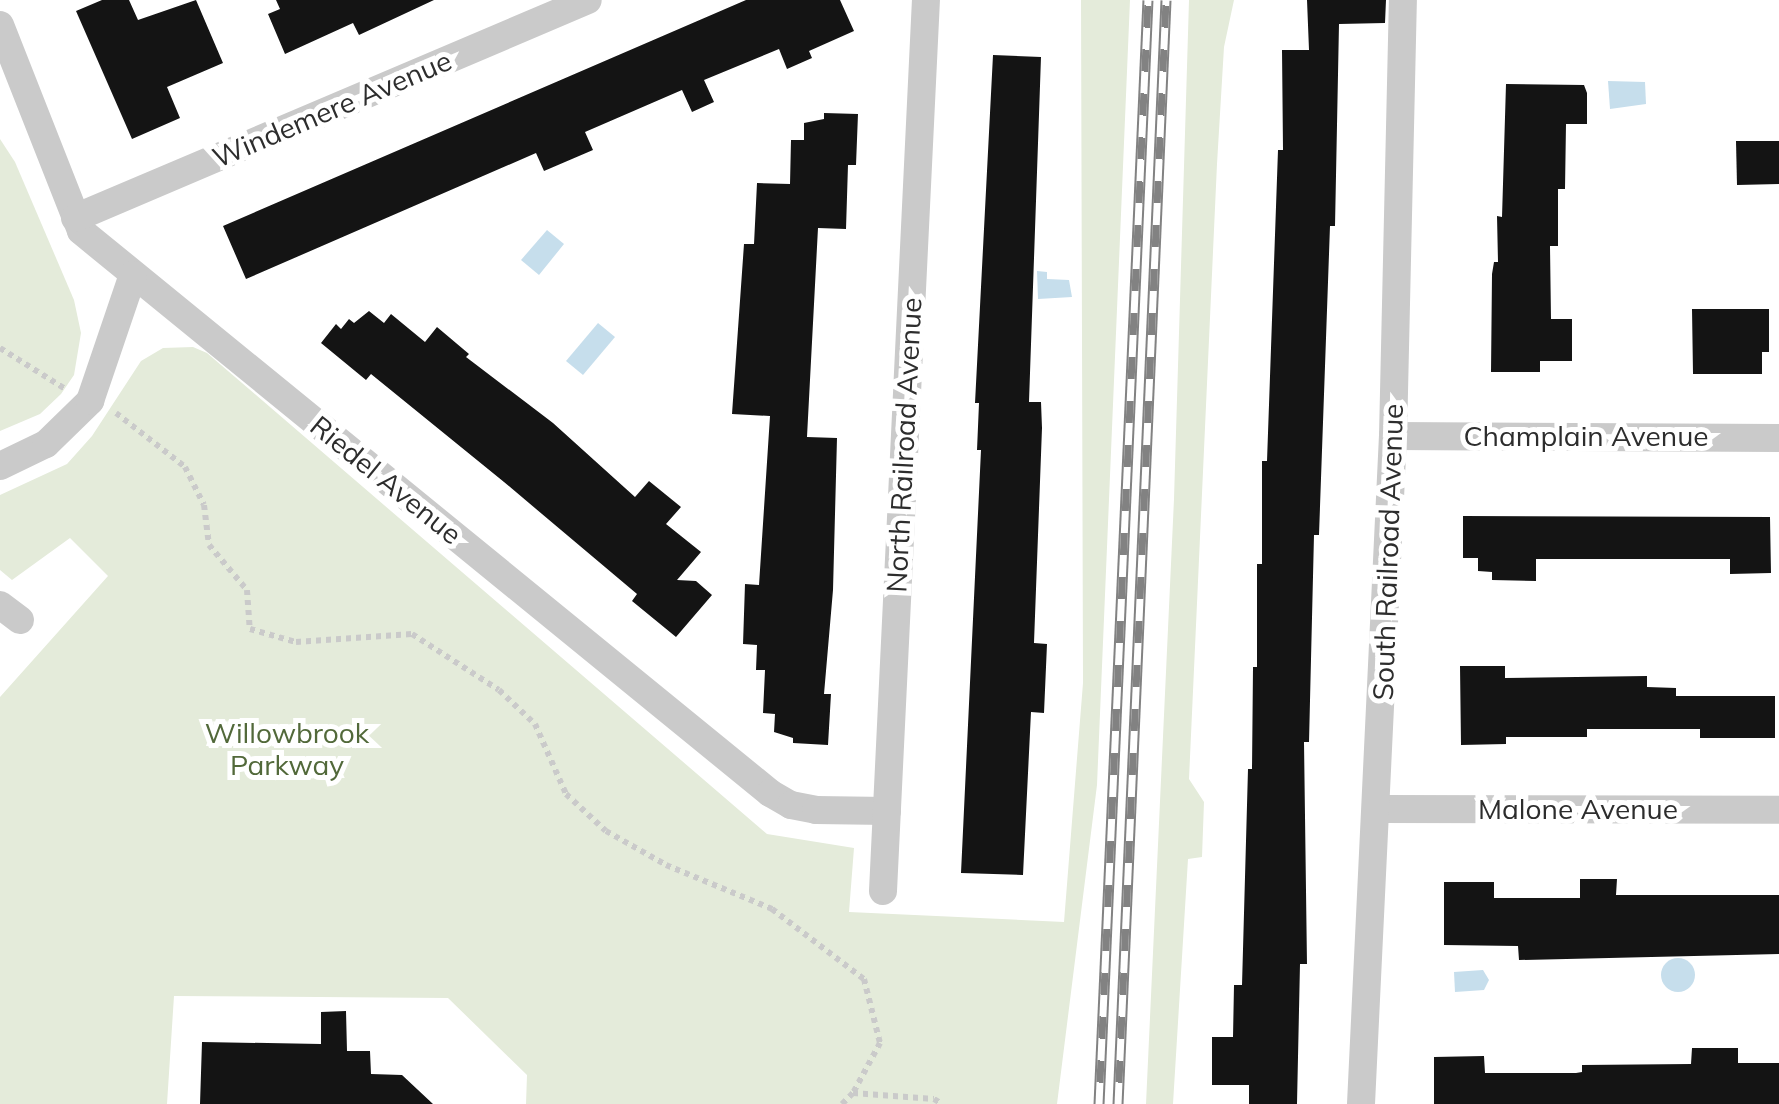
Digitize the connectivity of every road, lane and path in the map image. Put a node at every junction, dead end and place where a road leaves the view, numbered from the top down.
1 (588, 0) edge
2 (926, 0) edge
3 (1403, 0) edge
4 (0, 25) edge
5 (75, 218) junction
6 (134, 275) junction
7 (0, 348) edge
8 (69, 391) dead end
9 (116, 412) dead end
10 (1393, 436) junction
11 (1779, 438) edge
12 (0, 466) edge
13 (1377, 808) junction
14 (1779, 810) edge
15 (887, 811) junction
16 (883, 891) dead end
17 (853, 1093) junction
18 (842, 1104) edge
19 (942, 1104) edge
20 (1361, 1104) edge

1 - 5 street, Windemere Avenue
2 - 15 street, North Railroad Avenue
3 - 10 street, South Railroad Avenue
4 - 5 street, Riedel Avenue
5 - 6 street, Riedel Avenue
6 - 12 street
6 - 15 street, Riedel Avenue
7 - 8 path
9 - 17 path
10 - 11 street, Champlain Avenue
10 - 13 street, South Railroad Avenue
13 - 14 street, Malone Avenue
13 - 20 street, South Railroad Avenue
15 - 16 street, North Railroad Avenue
17 - 18 path
17 - 19 path

